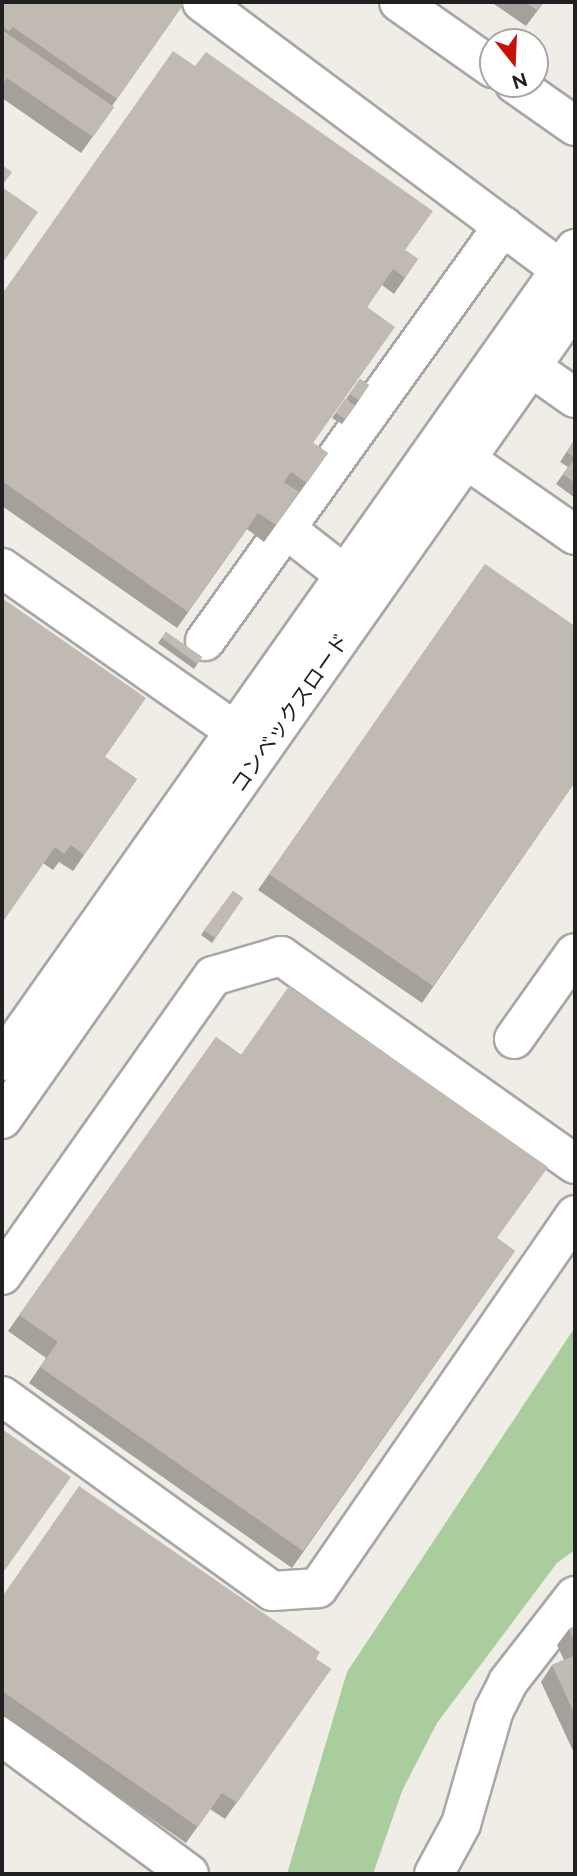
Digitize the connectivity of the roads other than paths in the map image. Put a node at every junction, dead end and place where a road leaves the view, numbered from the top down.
1 (202, 2) edge
2 (399, 2) edge
3 (479, 58) edge
4 (535, 98) edge
5 (575, 126) edge
6 (503, 226) junction
7 (570, 266) edge
8 (575, 304) edge
9 (518, 358) junction
10 (575, 397) edge
11 (453, 450) junction
12 (286, 529) junction
13 (575, 535) edge
14 (2, 568) edge
15 (359, 585) junction
16 (205, 642) dead end
17 (250, 741) junction
18 (575, 953) edge
19 (514, 1039) dead end
20 (2, 1061) edge
21 (2, 1119) edge
22 (575, 1164) edge
23 (575, 1215) edge
24 (2, 1275) edge
25 (2, 1396) edge
26 (575, 1596) edge
27 (2, 1736) edge
28 (188, 1874) edge
29 (434, 1874) edge

1 - 6 street
2 - 3 street
4 - 5 street
6 - 7 street
6 - 12 street
7 - 9 street, コンベックスロード
8 - 9 street, コンベックスロード
9 - 10 street
9 - 11 street, コンベックスロード
11 - 13 street
11 - 15 street, コンベックスロード
12 - 15 street
12 - 16 street
14 - 17 street
15 - 17 street, コンベックスロード
17 - 20 street, コンベックスロード
17 - 21 street, コンベックスロード
18 - 19 street
22 - 24 street
23 - 25 street
26 - 29 street
27 - 28 street

